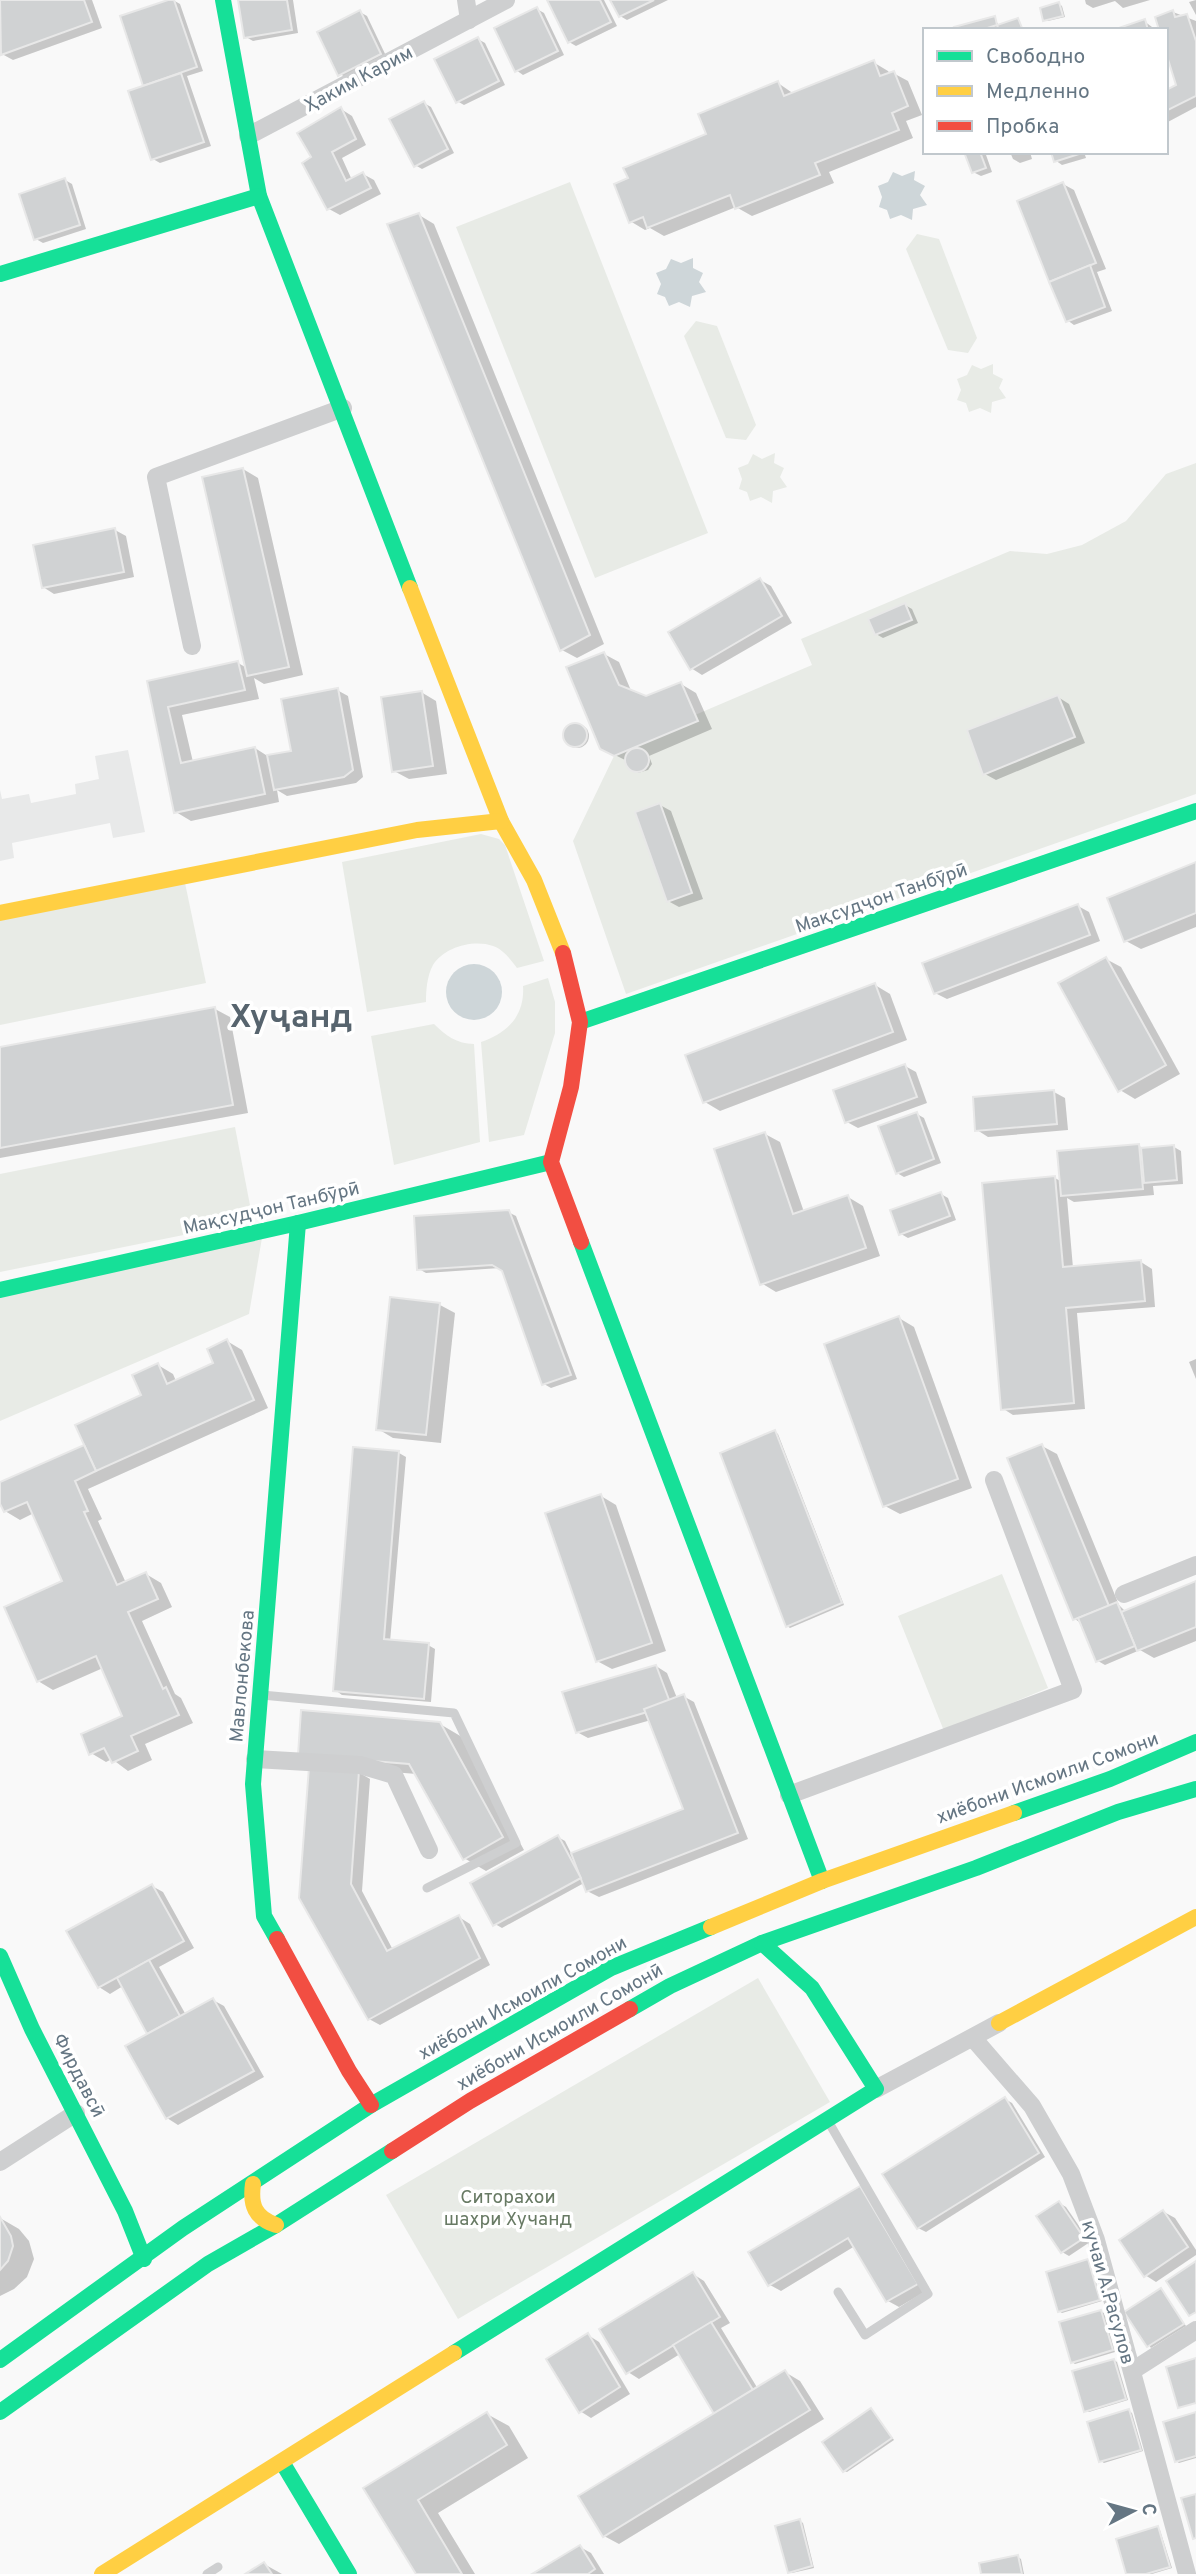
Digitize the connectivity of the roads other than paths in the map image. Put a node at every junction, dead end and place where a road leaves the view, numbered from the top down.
1 (223, 0) edge
2 (466, 0) edge
3 (506, 0) edge
4 (469, 20) junction
5 (248, 136) junction
6 (259, 196) junction
7 (0, 274) edge
8 (343, 408) junction
9 (192, 646) dead end
10 (1196, 811) edge
11 (501, 821) junction
12 (0, 913) edge
13 (580, 1022) junction
14 (551, 1162) junction
15 (298, 1223) junction
16 (0, 1290) edge
17 (994, 1480) dead end
18 (1196, 1565) edge
19 (1124, 1594) dead end
20 (260, 1695) junction
21 (1196, 1742) edge
22 (255, 1759) junction
23 (1196, 1789) edge
24 (789, 1795) junction
25 (429, 1850) dead end
26 (822, 1881) junction
27 (427, 1888) dead end
28 (1196, 1917) edge
29 (762, 1943) junction
30 (0, 1956) edge
31 (999, 2023) joint
32 (973, 2038) junction
33 (876, 2089) junction
34 (371, 2105) junction
35 (76, 2113) junction
36 (827, 2119) junction
37 (0, 2162) edge
38 (253, 2184) junction
39 (275, 2225) junction
40 (144, 2259) junction
41 (838, 2292) dead end
42 (1196, 2330) edge
43 (0, 2360) edge
44 (1132, 2371) junction
45 (0, 2412) edge
46 (282, 2462) junction
47 (218, 2567) dead end
48 (102, 2574) edge
49 (208, 2574) edge
50 (349, 2574) edge
51 (1187, 2574) edge

1 - 5 street
2 - 4 street
3 - 4 street, Ҳаким Карим
4 - 5 street, Ҳаким Карим
5 - 6 street
6 - 7 street
6 - 8 street
8 - 9 street
8 - 11 street
10 - 13 street, Мақсудҷон Танбӯрӣ
11 - 12 street
11 - 13 street
13 - 14 street
14 - 15 street, Мақсудҷон Танбӯрӣ
14 - 24 street
15 - 16 street, Мақсудҷон Танбӯрӣ
15 - 20 street, Мавлонбекова
17 - 24 street
18 - 19 street
20 - 22 street, Мавлонбекова
20 - 27 lane
21 - 26 street, хиёбони Исмоили Сомони
22 - 25 street
22 - 34 street, Мавлонбекова
23 - 29 street, хиёбони Исмоили Сомонӣ
24 - 26 street
26 - 34 street, хиёбони Исмоили Сомони
28 - 31 street
29 - 33 street
29 - 39 street, хиёбони Исмоили Сомонӣ
30 - 35 street, Фирдавсӣ
31 - 32 street
32 - 33 street
32 - 44 street, кучаи А.Расулов
33 - 36 street
34 - 38 street, хиёбони Исмоили Сомони
35 - 37 street
35 - 40 street, Фирдавсӣ
36 - 41 lane
36 - 46 street
38 - 39 street
38 - 40 street, хиёбони Исмоили Сомони
39 - 45 street, хиёбони Исмоили Сомонӣ
40 - 43 street, хиёбони Исмоили Сомони
42 - 44 street
44 - 51 street, кучаи А.Расулов
46 - 48 street
46 - 50 street
47 - 49 lane

